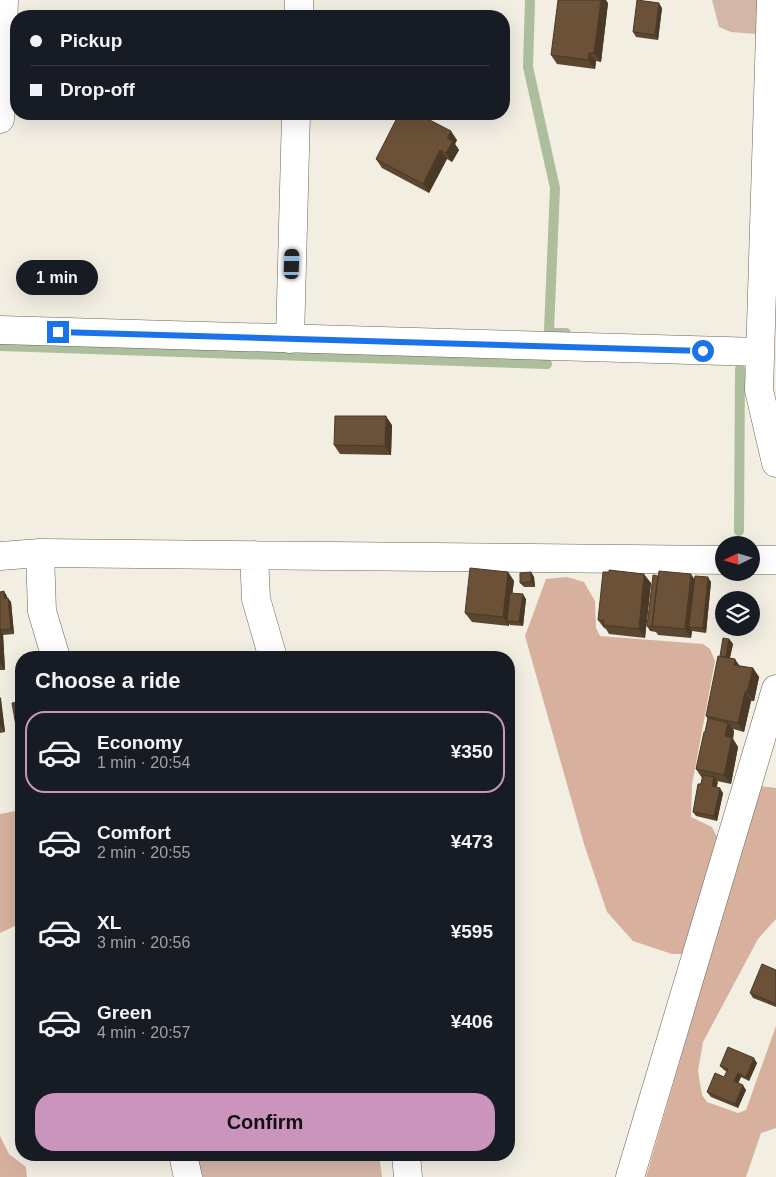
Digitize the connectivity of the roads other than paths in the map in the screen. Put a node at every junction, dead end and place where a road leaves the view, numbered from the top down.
1 (4, 0) edge
2 (771, 0) edge
3 (0, 119) edge
4 (296, 120) edge
5 (771, 191) edge
6 (0, 330) edge
7 (290, 339) junction
8 (760, 352) junction
9 (776, 463) edge
10 (40, 553) junction
11 (254, 555) junction
12 (0, 556) edge
13 (715, 560) edge
14 (760, 560) edge
15 (776, 560) edge
16 (54, 651) edge
17 (271, 651) edge
18 (776, 689) edge
19 (184, 1161) edge
20 (407, 1161) edge
21 (188, 1177) edge
22 (408, 1177) edge
23 (630, 1177) edge

1 - 3 street
2 - 5 street
4 - 7 street
5 - 8 street
6 - 7 street
7 - 8 street
8 - 9 street
10 - 11 street
10 - 12 street
10 - 16 street
11 - 13 street
11 - 17 street
14 - 15 street
18 - 23 street
19 - 21 street
20 - 22 street

